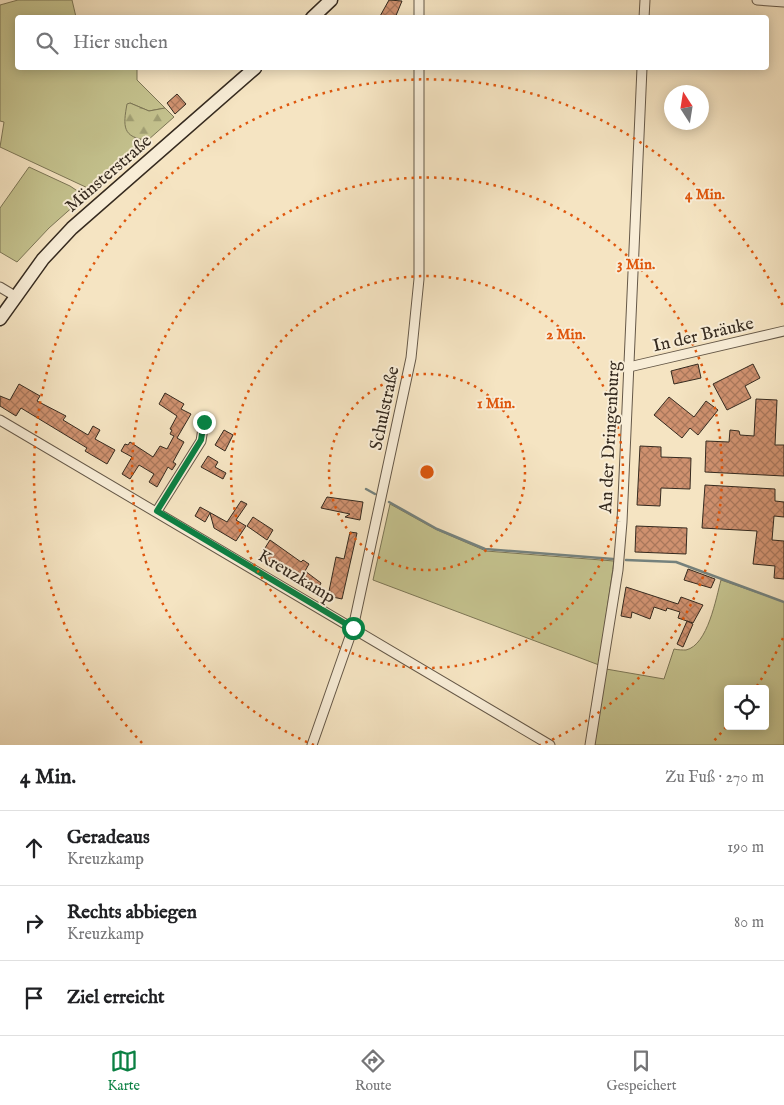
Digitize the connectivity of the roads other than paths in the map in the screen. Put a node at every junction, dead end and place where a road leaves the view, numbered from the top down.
1 (332, 0) edge
2 (419, 0) edge
3 (645, 0) edge
4 (757, 0) edge
5 (784, 2) edge
6 (315, 15) edge
7 (419, 15) edge
8 (644, 15) edge
9 (253, 70) edge
10 (419, 70) edge
11 (642, 70) edge
12 (0, 287) edge
13 (15, 296) junction
14 (0, 319) edge
15 (784, 331) edge
16 (629, 368) junction
17 (0, 420) edge
18 (204, 422) dead end
19 (157, 511) junction
20 (353, 628) junction
21 (312, 745) edge
22 (550, 745) edge
23 (590, 745) edge

1 - 6 main road
2 - 7 street
3 - 8 street
4 - 5 street
9 - 13 main road, Münsterstraße
10 - 20 street, Schulstraße
11 - 16 street, An der Dringenburg
12 - 13 street
13 - 14 main road, Münsterstraße
15 - 16 street, In der Bräuke
16 - 23 street, An der Dringenburg
17 - 19 street, Kreuzkamp
18 - 19 street
19 - 20 street, Kreuzkamp
20 - 21 street, Schulstraße
20 - 22 street, Kreuzkamp

